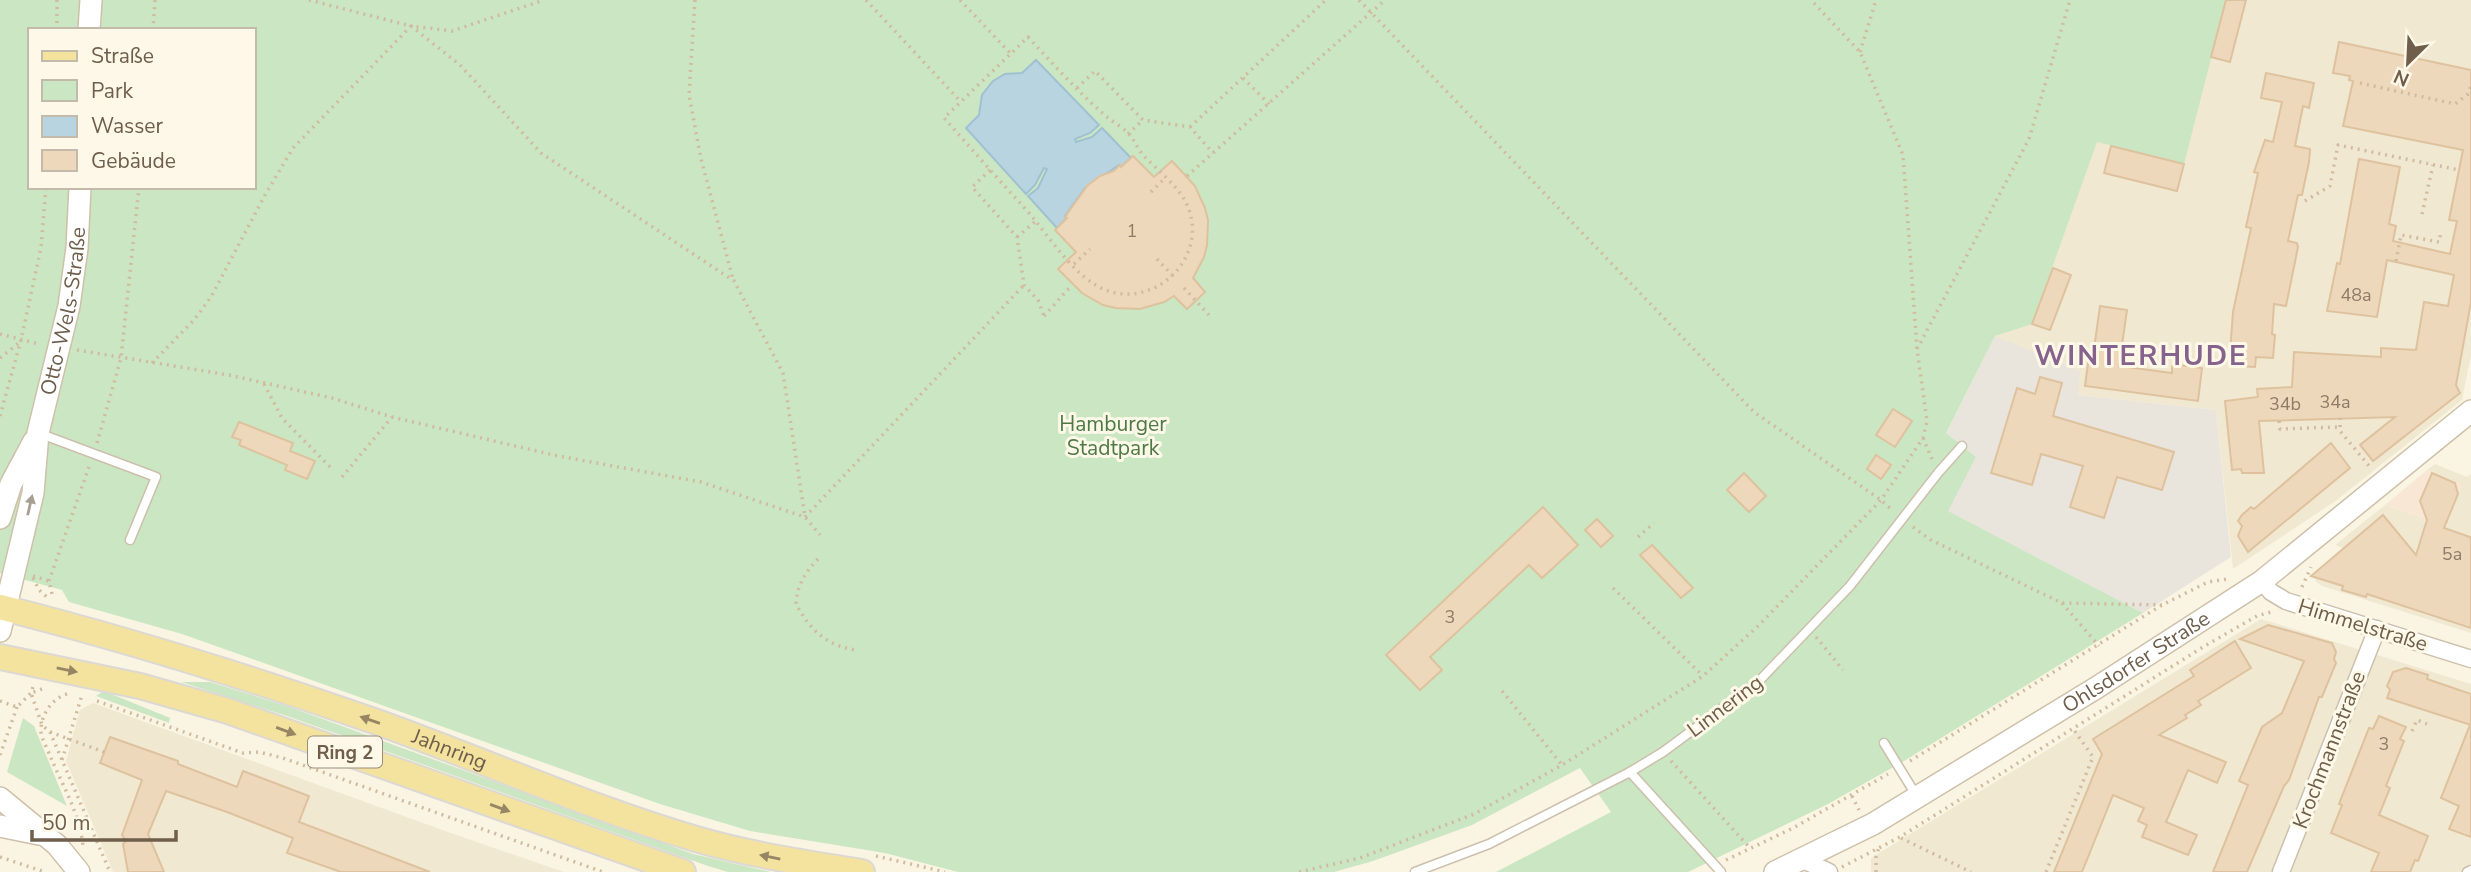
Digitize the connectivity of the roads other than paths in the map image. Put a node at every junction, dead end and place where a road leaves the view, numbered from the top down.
1 (91, 0) edge
2 (89, 28) edge
3 (80, 189) edge
4 (2471, 411) edge
5 (38, 433) junction
6 (1962, 446) dead end
7 (0, 518) edge
8 (130, 540) dead end
9 (2262, 580) junction
10 (2, 616) edge
11 (2376, 629) junction
12 (0, 657) edge
13 (2471, 659) edge
14 (1884, 743) dead end
15 (1630, 772) junction
16 (1917, 797) junction
17 (0, 798) edge
18 (0, 826) edge
19 (47, 837) junction
20 (1803, 860) junction
21 (1835, 870) edge
22 (79, 872) edge
23 (683, 872) edge
24 (862, 872) edge
25 (1415, 872) edge
26 (1721, 872) edge
27 (1775, 872) edge
28 (2281, 872) edge

1 - 2 street
3 - 5 street, Otto-Wels-Straße
4 - 9 street, Ohlsdorfer Straße
5 - 7 street, Otto-Wels-Straße
5 - 8 lane
10 -> 5 street, Otto-Wels-Straße
6 - 15 lane, Linnering
9 - 11 street, Himmelstraße
9 - 16 street, Ohlsdorfer Straße
24 -> 10 main road, Jahnring / Ring 2
11 - 13 street, Himmelstraße
11 - 28 street, Krochmannstraße
12 -> 23 main road, Jahnring / Ring 2
14 - 16 lane
15 - 25 lane, Linnering
15 - 26 lane
16 - 20 street, Ohlsdorfer Straße
17 - 19 street
18 - 19 street
19 - 22 street
20 - 21 street
20 - 27 street, Ohlsdorfer Straße

